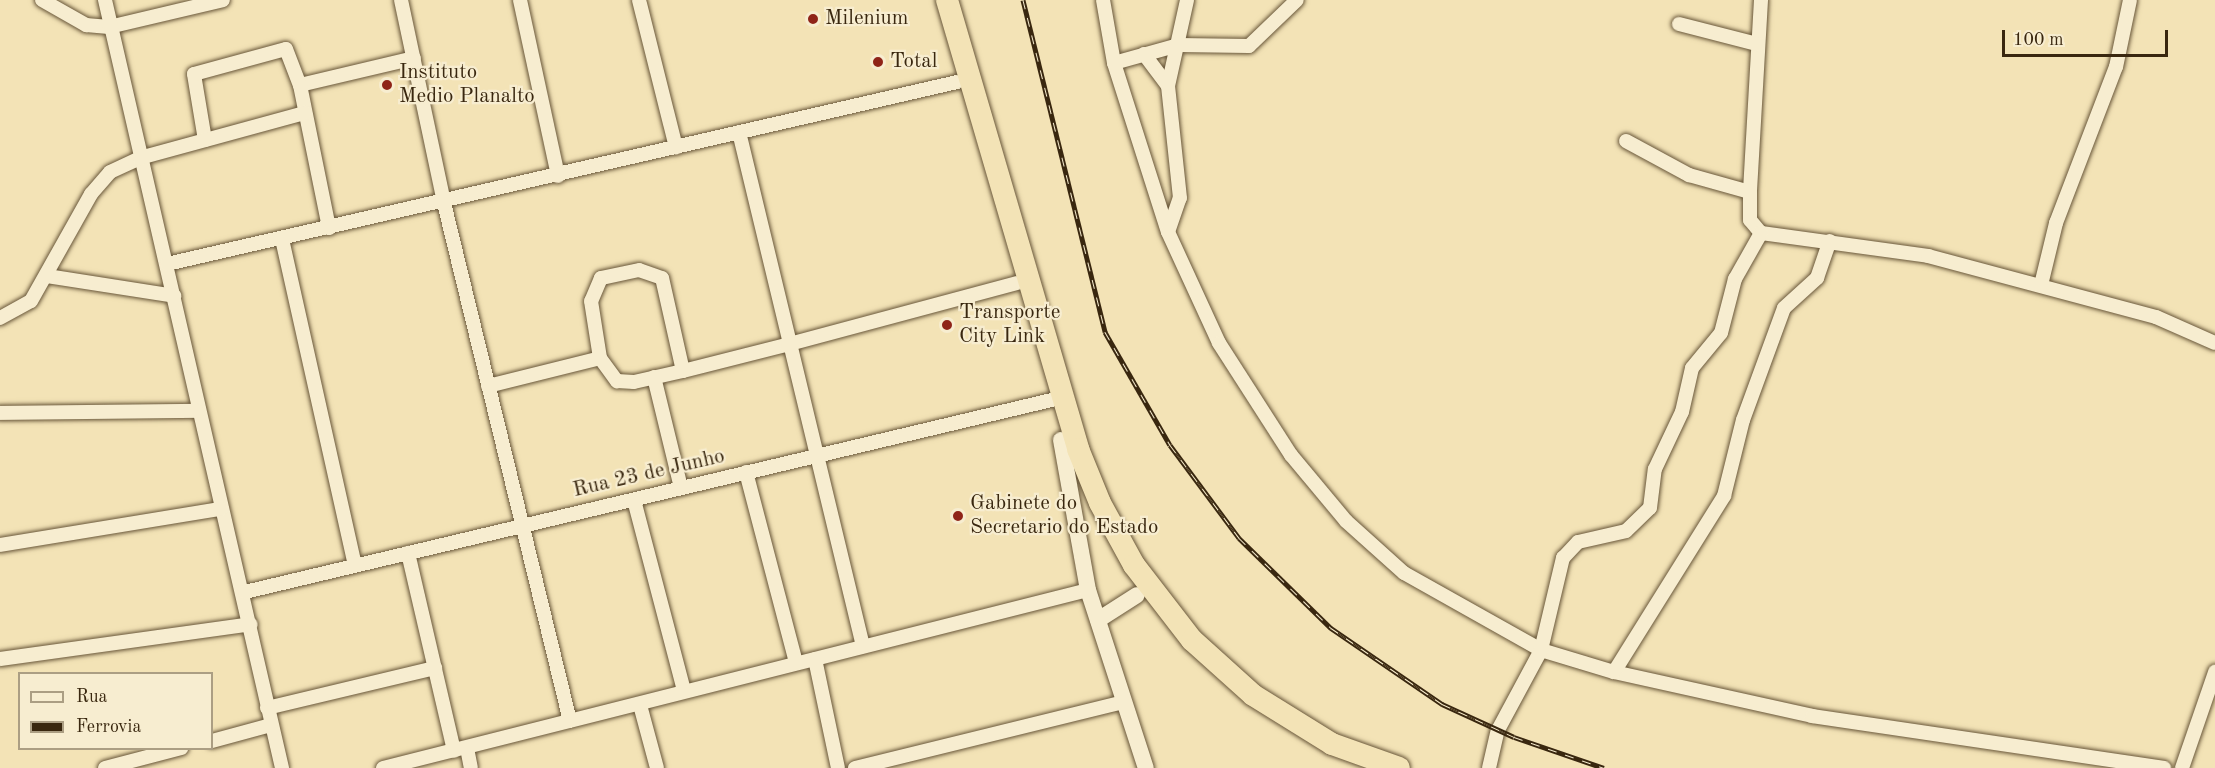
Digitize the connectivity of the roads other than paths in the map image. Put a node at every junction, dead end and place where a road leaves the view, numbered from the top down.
1 (42, 0) edge
2 (105, 0) edge
3 (223, 0) edge
4 (401, 0) edge
5 (520, 0) edge
6 (639, 0) edge
7 (933, 0) edge
8 (946, 0) edge
9 (1103, 0) edge
10 (1187, 0) edge
11 (1296, 0) edge
12 (1761, 0) edge
13 (2130, 0) edge
14 (1678, 24) dead end
15 (109, 27) junction
16 (1757, 44) junction
17 (1179, 45) junction
18 (1144, 54) junction
19 (414, 58) junction
20 (1114, 63) junction
21 (957, 82) junction
22 (300, 85) junction
23 (1168, 86) junction
24 (305, 113) junction
25 (739, 132) junction
26 (205, 140) junction
27 (1626, 141) dead end
28 (676, 147) junction
29 (140, 158) junction
30 (558, 176) junction
31 (1749, 192) junction
32 (444, 203) junction
33 (329, 228) junction
34 (1168, 232) junction
35 (1761, 233) junction
36 (282, 238) junction
37 (1830, 241) junction
38 (167, 264) junction
39 (47, 276) junction
40 (1017, 283) junction
41 (2041, 285) junction
42 (174, 296) junction
43 (0, 318) edge
44 (2215, 343) edge
45 (786, 345) junction
46 (600, 358) junction
47 (682, 371) junction
48 (654, 377) junction
49 (488, 386) junction
50 (1057, 398) junction
51 (197, 411) junction
52 (0, 414) edge
53 (1061, 440) junction
54 (819, 457) junction
55 (746, 472) junction
56 (681, 488) junction
57 (633, 500) junction
58 (221, 509) junction
59 (524, 524) junction
60 (0, 544) edge
61 (408, 552) junction
62 (355, 565) junction
63 (1088, 590) junction
64 (245, 592) junction
65 (1137, 595) junction
66 (1098, 620) junction
67 (251, 624) junction
68 (863, 646) junction
69 (1541, 650) junction
70 (815, 658) junction
71 (0, 659) edge
72 (796, 663) junction
73 (435, 668) junction
74 (1614, 672) junction
75 (2215, 672) edge
76 (684, 691) junction
77 (1124, 702) junction
78 (640, 705) junction
79 (267, 708) junction
80 (570, 721) junction
81 (271, 725) junction
82 (213, 741) edge
83 (460, 749) junction
84 (173, 750) edge
85 (2114, 764) edge
86 (105, 768) edge
87 (282, 768) edge
88 (383, 768) edge
89 (471, 768) edge
90 (657, 768) edge
91 (838, 768) edge
92 (855, 768) edge
93 (1146, 768) edge
94 (1350, 768) edge
95 (1399, 768) edge
96 (1489, 768) edge
97 (2164, 768) edge
98 (2182, 768) edge

1 - 15 street
2 - 15 street
3 - 15 street
4 - 19 street
5 - 30 street
6 - 28 street
7 - 21 highway
8 - 50 highway
9 - 20 street
10 - 17 street
11 - 17 street
12 - 16 street
13 - 41 street
14 - 16 street
15 - 29 street
16 - 31 street
17 - 18 street
17 - 23 street
18 - 20 street
18 - 23 street
19 - 22 street
19 - 32 street
20 - 34 street
21 - 25 street
21 - 40 highway
22 - 24 street
22 - 26 street
23 - 34 street
24 - 26 street
24 - 33 street
25 - 28 street
25 - 45 street
26 - 29 street
27 - 31 street
28 - 30 street
29 - 38 street
29 - 39 street
30 - 32 street
31 - 35 street
32 - 33 street
32 - 49 street
33 - 36 street
34 - 69 street
35 - 37 street
35 - 69 street
36 - 38 street
36 - 62 street
37 - 41 street
37 - 74 street
38 - 42 street
39 - 42 street
39 - 43 street
40 - 45 street
40 - 50 highway
41 - 44 street
42 - 51 street
45 - 47 street
45 - 54 street
46 - 47 street
46 - 48 street
46 - 49 street
47 - 48 street
48 - 56 street
49 - 59 street
50 - 53 highway
50 - 54 street, Rua 23 de Junho
50 - 95 highway
51 - 52 street
51 - 58 street
53 - 63 street
53 - 65 highway
54 - 55 street, Rua 23 de Junho
54 - 68 street
55 - 56 street, Rua 23 de Junho
55 - 72 street
56 - 57 street, Rua 23 de Junho
57 - 59 street, Rua 23 de Junho
57 - 76 street
58 - 60 street
58 - 64 street
59 - 61 street, Rua 23 de Junho
59 - 80 street
61 - 62 street, Rua 23 de Junho
61 - 73 street
62 - 64 street, Rua 23 de Junho
63 - 66 street
63 - 68 street
64 - 67 street
65 - 66 street
65 - 94 highway
66 - 77 street
67 - 71 street
67 - 79 street
68 - 70 street
69 - 74 street
69 - 96 street
70 - 72 street
70 - 91 street
72 - 76 street
73 - 79 street
73 - 83 street
74 - 85 street
75 - 98 street
76 - 78 street
77 - 92 street
77 - 93 street
78 - 80 street
78 - 90 street
79 - 81 street
80 - 83 street
81 - 82 street
81 - 87 street
83 - 88 street
83 - 89 street
84 - 86 street
85 - 97 street

